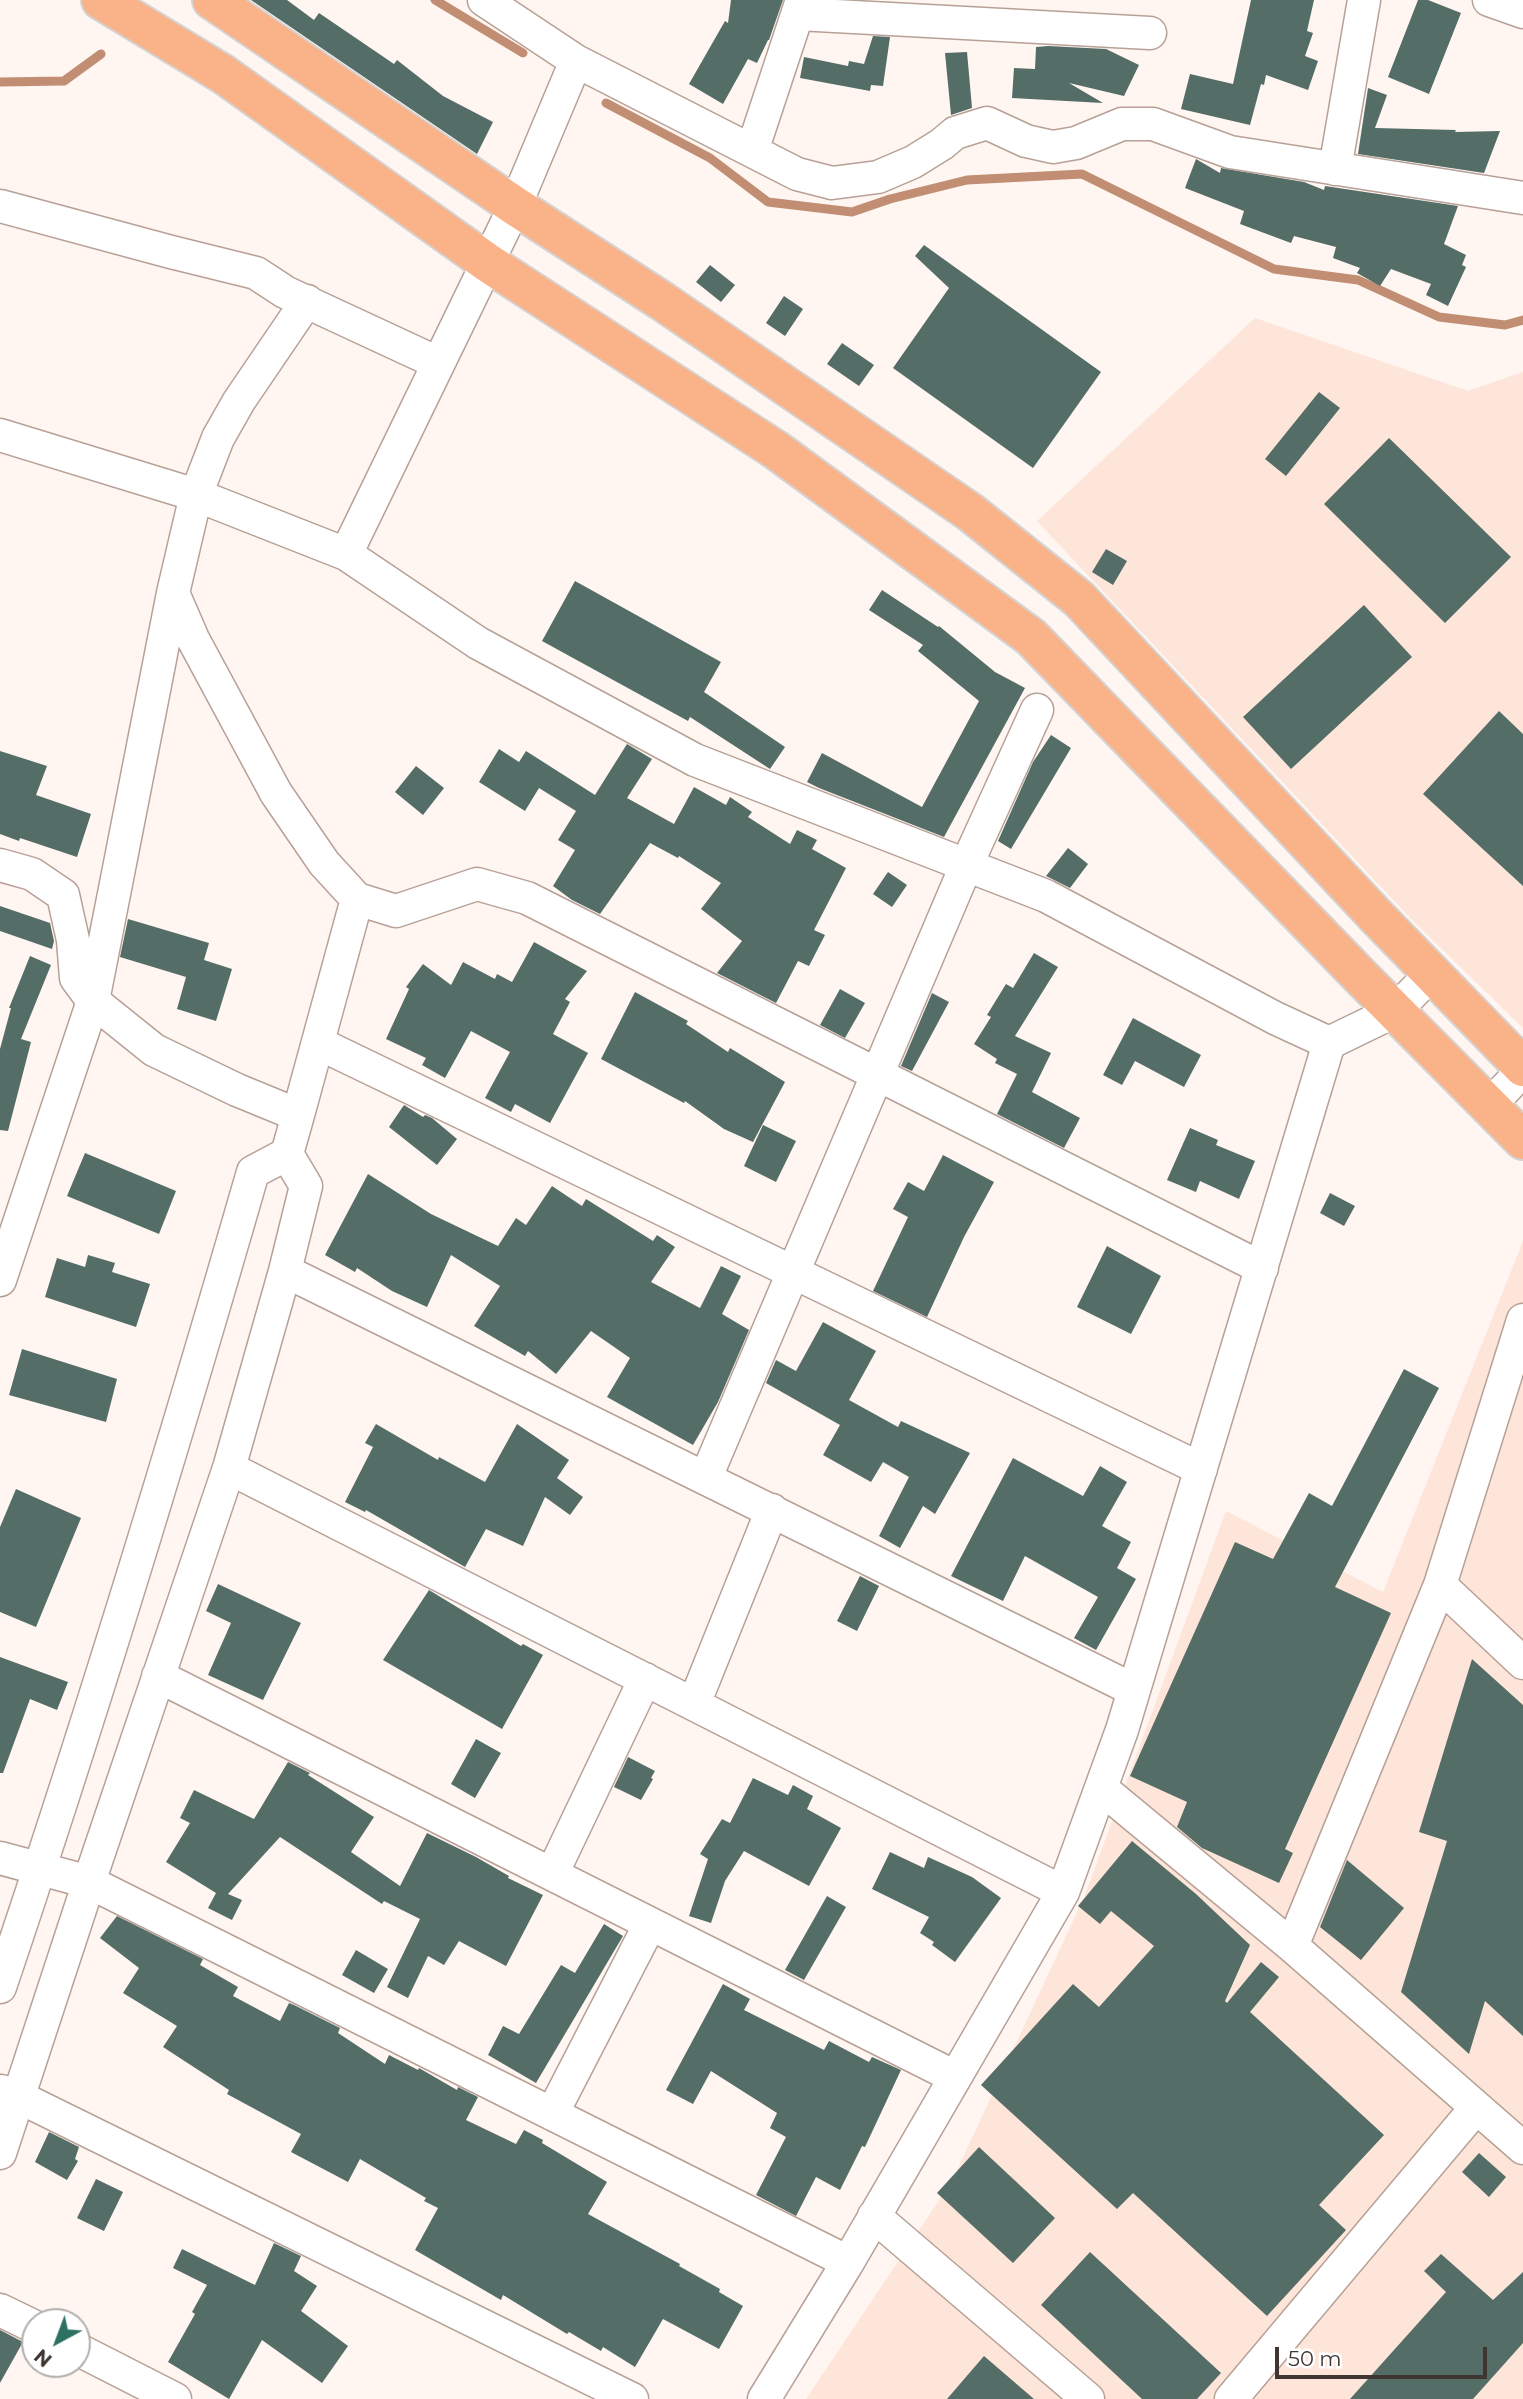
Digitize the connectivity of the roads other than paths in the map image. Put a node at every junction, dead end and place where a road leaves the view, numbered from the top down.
1 (101, 0) edge
2 (212, 0) edge
3 (484, 0) edge
4 (1364, 0) edge
5 (1489, 0) edge
6 (800, 7) edge
7 (1523, 12) edge
8 (1150, 33) dead end
9 (576, 61) junction
10 (752, 151) junction
11 (1335, 169) junction
12 (1523, 198) edge
13 (0, 206) edge
14 (515, 206) junction
15 (488, 262) junction
16 (306, 301) junction
17 (438, 363) junction
18 (0, 435) edge
19 (196, 495) junction
20 (346, 554) junction
21 (173, 593) junction
22 (1037, 710) dead end
23 (0, 865) edge
24 (966, 866) junction
25 (357, 899) junction
26 (1432, 973) junction
27 (93, 1001) junction
28 (1395, 1011) junction
29 (318, 1043) junction
30 (1329, 1043) junction
31 (1523, 1069) edge
32 (878, 1074) junction
33 (1489, 1106) junction
34 (298, 1115) junction
35 (1523, 1140) edge
36 (287, 1154) junction
37 (10, 1218) edge
38 (1262, 1268) junction
39 (285, 1271) junction
40 (793, 1272) junction
41 (0, 1280) edge
42 (1523, 1320) edge
43 (229, 1468) junction
44 (1201, 1469) junction
45 (706, 1477) junction
46 (772, 1510) junction
47 (1440, 1585) junction
48 (1523, 1663) edge
49 (158, 1676) junction
50 (645, 1679) junction
51 (1134, 1690) junction
52 (694, 1703) junction
53 (1101, 1788) junction
54 (0, 1858) edge
55 (40, 1868) junction
56 (552, 1874) junction
57 (89, 1882) junction
58 (1063, 1892) junction
59 (650, 1924) junction
60 (1292, 1946) junction
61 (0, 1987) edge
62 (955, 2077) junction
63 (10, 2094) edge
64 (1475, 2109) junction
65 (552, 2113) junction
66 (1523, 2148) edge
67 (0, 2153) edge
68 (874, 2216) junction
69 (848, 2262) junction
70 (0, 2310) edge
71 (21, 2321) edge
72 (91, 2356) edge
73 (175, 2399) edge
74 (632, 2399) edge
75 (764, 2399) edge
76 (1088, 2399) edge
77 (1231, 2399) edge

1 - 15 main road
2 - 14 main road
3 - 9 street
4 - 11 street
5 - 7 street
6 - 8 street
6 - 10 street
9 - 10 street
9 - 14 street
10 - 11 street
11 - 12 street
13 - 16 street
14 - 15 street
14 - 26 main road
15 - 17 street
15 - 28 main road
16 - 17 street
16 - 19 street
17 - 20 street
18 - 19 street
19 - 20 street
19 - 21 street
20 - 24 street
21 - 25 street
21 - 27 street
22 - 24 street
23 - 27 street
24 - 30 street
24 - 32 street
25 - 29 street
25 - 32 street
26 - 28 street
26 - 31 main road
27 - 34 street
27 - 37 street
28 - 30 street
28 - 33 main road
29 - 34 street
29 - 40 street
30 - 38 street
31 - 33 street
32 - 38 street
32 - 40 street
33 - 35 main road
34 - 36 street
36 - 39 street
36 - 55 street
37 - 41 street
38 - 44 street
39 - 43 street
39 - 45 street
40 - 44 street
40 - 45 street
42 - 47 street
43 - 49 street
43 - 50 street
44 - 51 street
45 - 46 street
46 - 51 street
46 - 52 street
47 - 48 street
47 - 60 street
49 - 56 street
49 - 57 street
50 - 52 street
50 - 56 street
51 - 53 street
52 - 58 street
53 - 58 street
53 - 60 street
54 - 55 street
55 - 57 street
55 - 61 street
56 - 59 street
57 - 63 street
57 - 65 street
58 - 62 street
59 - 62 street
59 - 65 street
60 - 64 street
62 - 68 street
63 - 67 street
63 - 74 street
64 - 66 street
64 - 77 street
65 - 69 street
68 - 69 street
68 - 76 street
69 - 75 street
70 - 71 street
72 - 73 street

